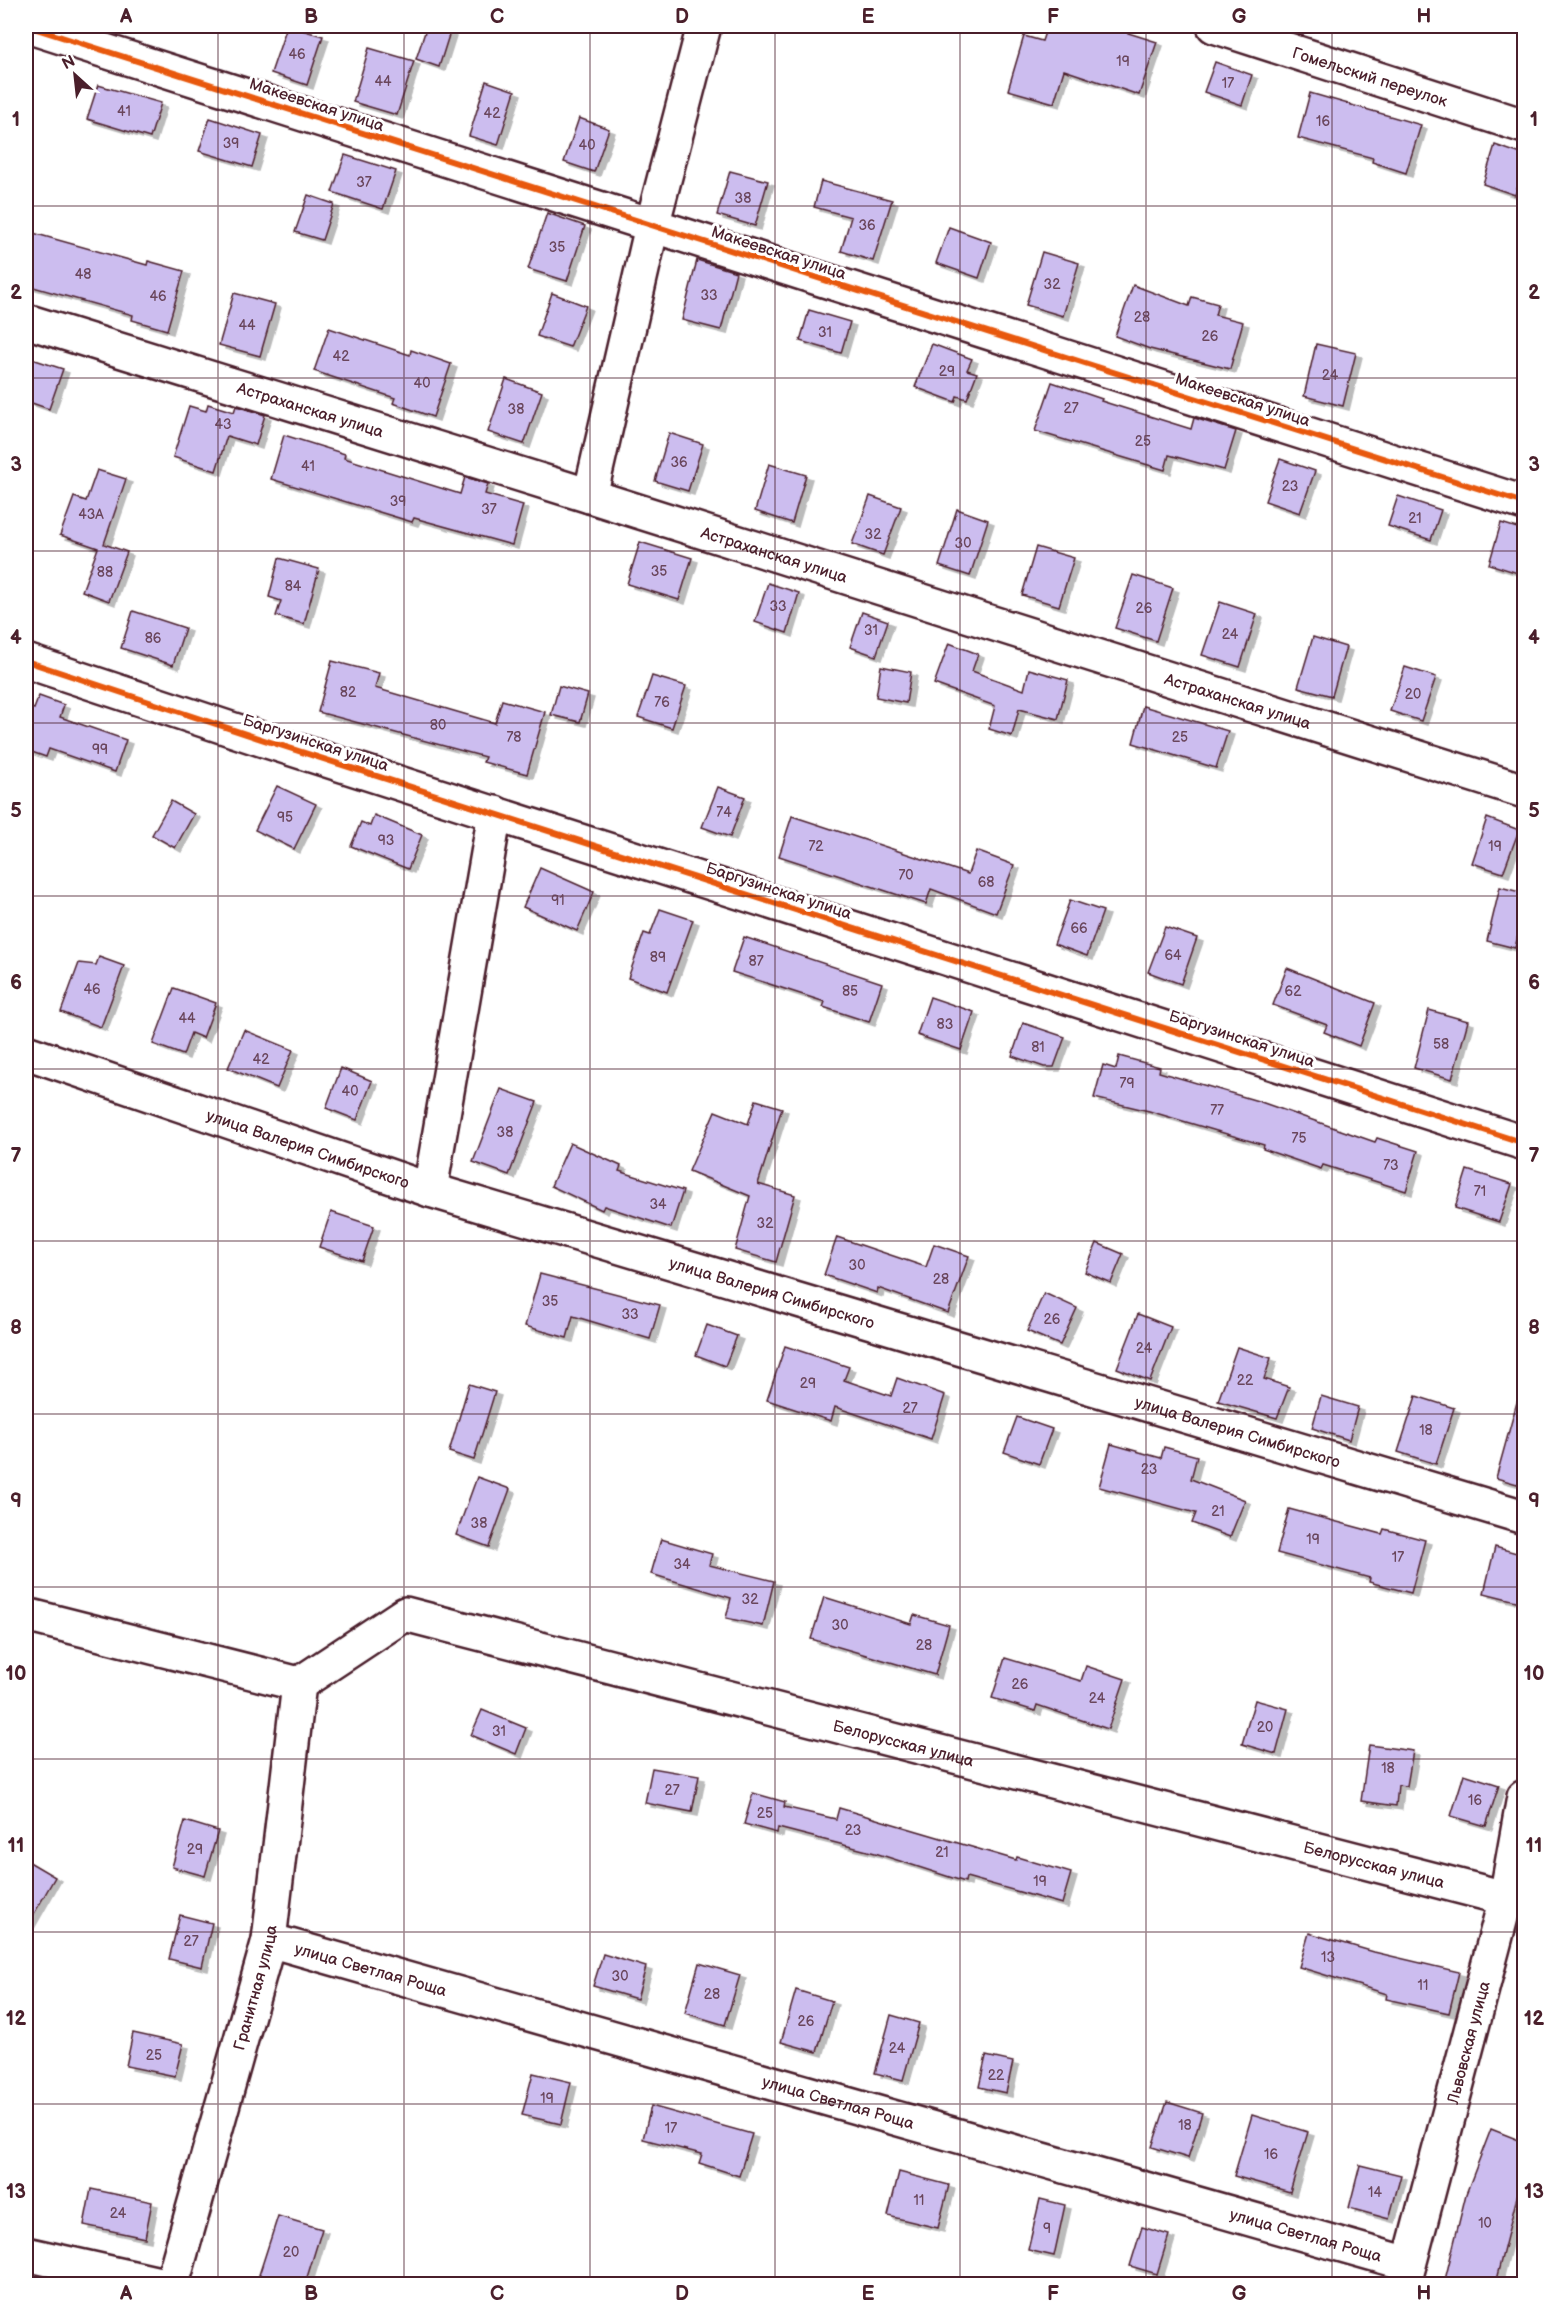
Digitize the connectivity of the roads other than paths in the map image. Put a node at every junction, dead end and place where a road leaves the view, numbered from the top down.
1 (27, 26) edge
2 (704, 26) edge
3 (1214, 26) edge
4 (1524, 126) edge
5 (652, 226) junction
6 (26, 321) edge
7 (590, 496) junction
8 (1524, 503) edge
9 (26, 661) edge
10 (1524, 791) edge
11 (495, 813) junction
12 (26, 1052) edge
13 (1524, 1143) edge
14 (430, 1190) junction
15 (1524, 1517) edge
16 (26, 1615) edge
17 (299, 1684) junction
18 (1524, 1797) edge
19 (1515, 1901) edge
20 (269, 1940) junction
21 (26, 2254) edge
22 (1406, 2274) edge
23 (160, 2284) edge
24 (172, 2284) edge

1 - 5 street, Макеевская улица
2 - 5 street
3 - 4 street, Гомельский переулок
5 - 7 street
5 - 8 street, Макеевская улица
6 - 7 street, Астраханская улица
7 - 10 street, Астраханская улица
9 - 11 street, Баргузинская улица
11 - 13 street, Баргузинская улица
11 - 14 street
12 - 14 street, улица Валерия Симбирского
14 - 15 street, улица Валерия Симбирского
16 - 17 street
17 - 19 street, Белорусская улица
17 - 20 street, Гранитная улица
18 - 19 street, Львовская улица
19 - 22 street, Львовская улица
20 - 22 street, улица Светлая Роща
20 - 24 street, Гранитная улица
21 - 23 street

